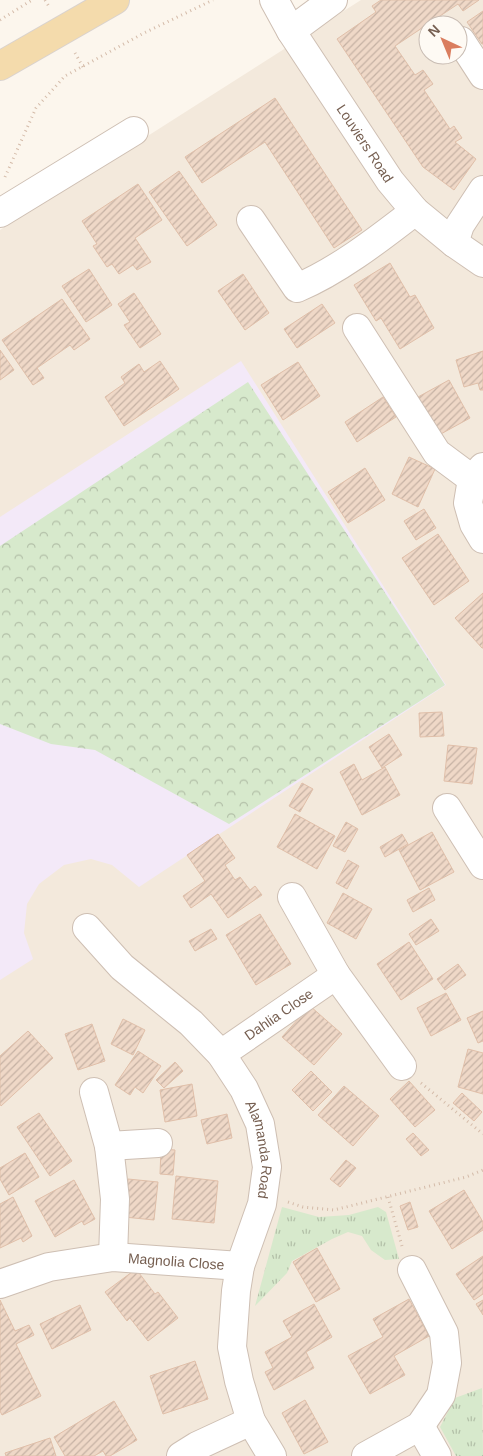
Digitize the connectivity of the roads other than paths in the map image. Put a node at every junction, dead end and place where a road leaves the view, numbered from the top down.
1 (115, 0) edge
2 (274, 0) edge
3 (333, 0) edge
4 (291, 31) junction
5 (468, 52) edge
6 (0, 66) edge
7 (483, 75) edge
8 (134, 131) dead end
9 (483, 190) edge
10 (415, 211) junction
11 (0, 214) edge
12 (251, 220) dead end
13 (454, 243) junction
14 (483, 263) edge
15 (357, 328) dead end
16 (478, 473) edge
17 (483, 539) edge
18 (447, 808) dead end
19 (483, 865) edge
20 (292, 897) dead end
21 (87, 928) dead end
22 (336, 975) junction
23 (221, 1054) junction
24 (402, 1066) road end
25 (94, 1092) dead end
26 (158, 1143) dead end
27 (109, 1146) junction
28 (113, 1257) junction
29 (240, 1266) junction
30 (412, 1270) road end
31 (0, 1284) edge
32 (251, 1421) junction
33 (420, 1426) junction
34 (181, 1456) edge
35 (272, 1456) edge
36 (366, 1456) edge
37 (437, 1456) edge

1 - 6 main road
2 - 4 street, Louviers Road
3 - 4 street
4 - 10 street, Louviers Road
5 - 7 street
8 - 11 street
9 - 13 street
10 - 12 street
10 - 13 street, Louviers Road
13 - 14 street, Louviers Road
15 - 16 street
16 - 17 street
18 - 19 street
20 - 22 street
21 - 23 street, Alamanda Road
22 - 23 street, Dahlia Close
22 - 24 street
23 - 29 street, Alamanda Road
25 - 27 street, Magnolia Close
26 - 27 street
27 - 28 street, Magnolia Close
28 - 29 street, Magnolia Close
28 - 31 street, Magnolia Close
29 - 32 street, Alamanda Road
30 - 33 street
32 - 34 street
32 - 35 street, Alamanda Road
33 - 36 street
33 - 37 street

